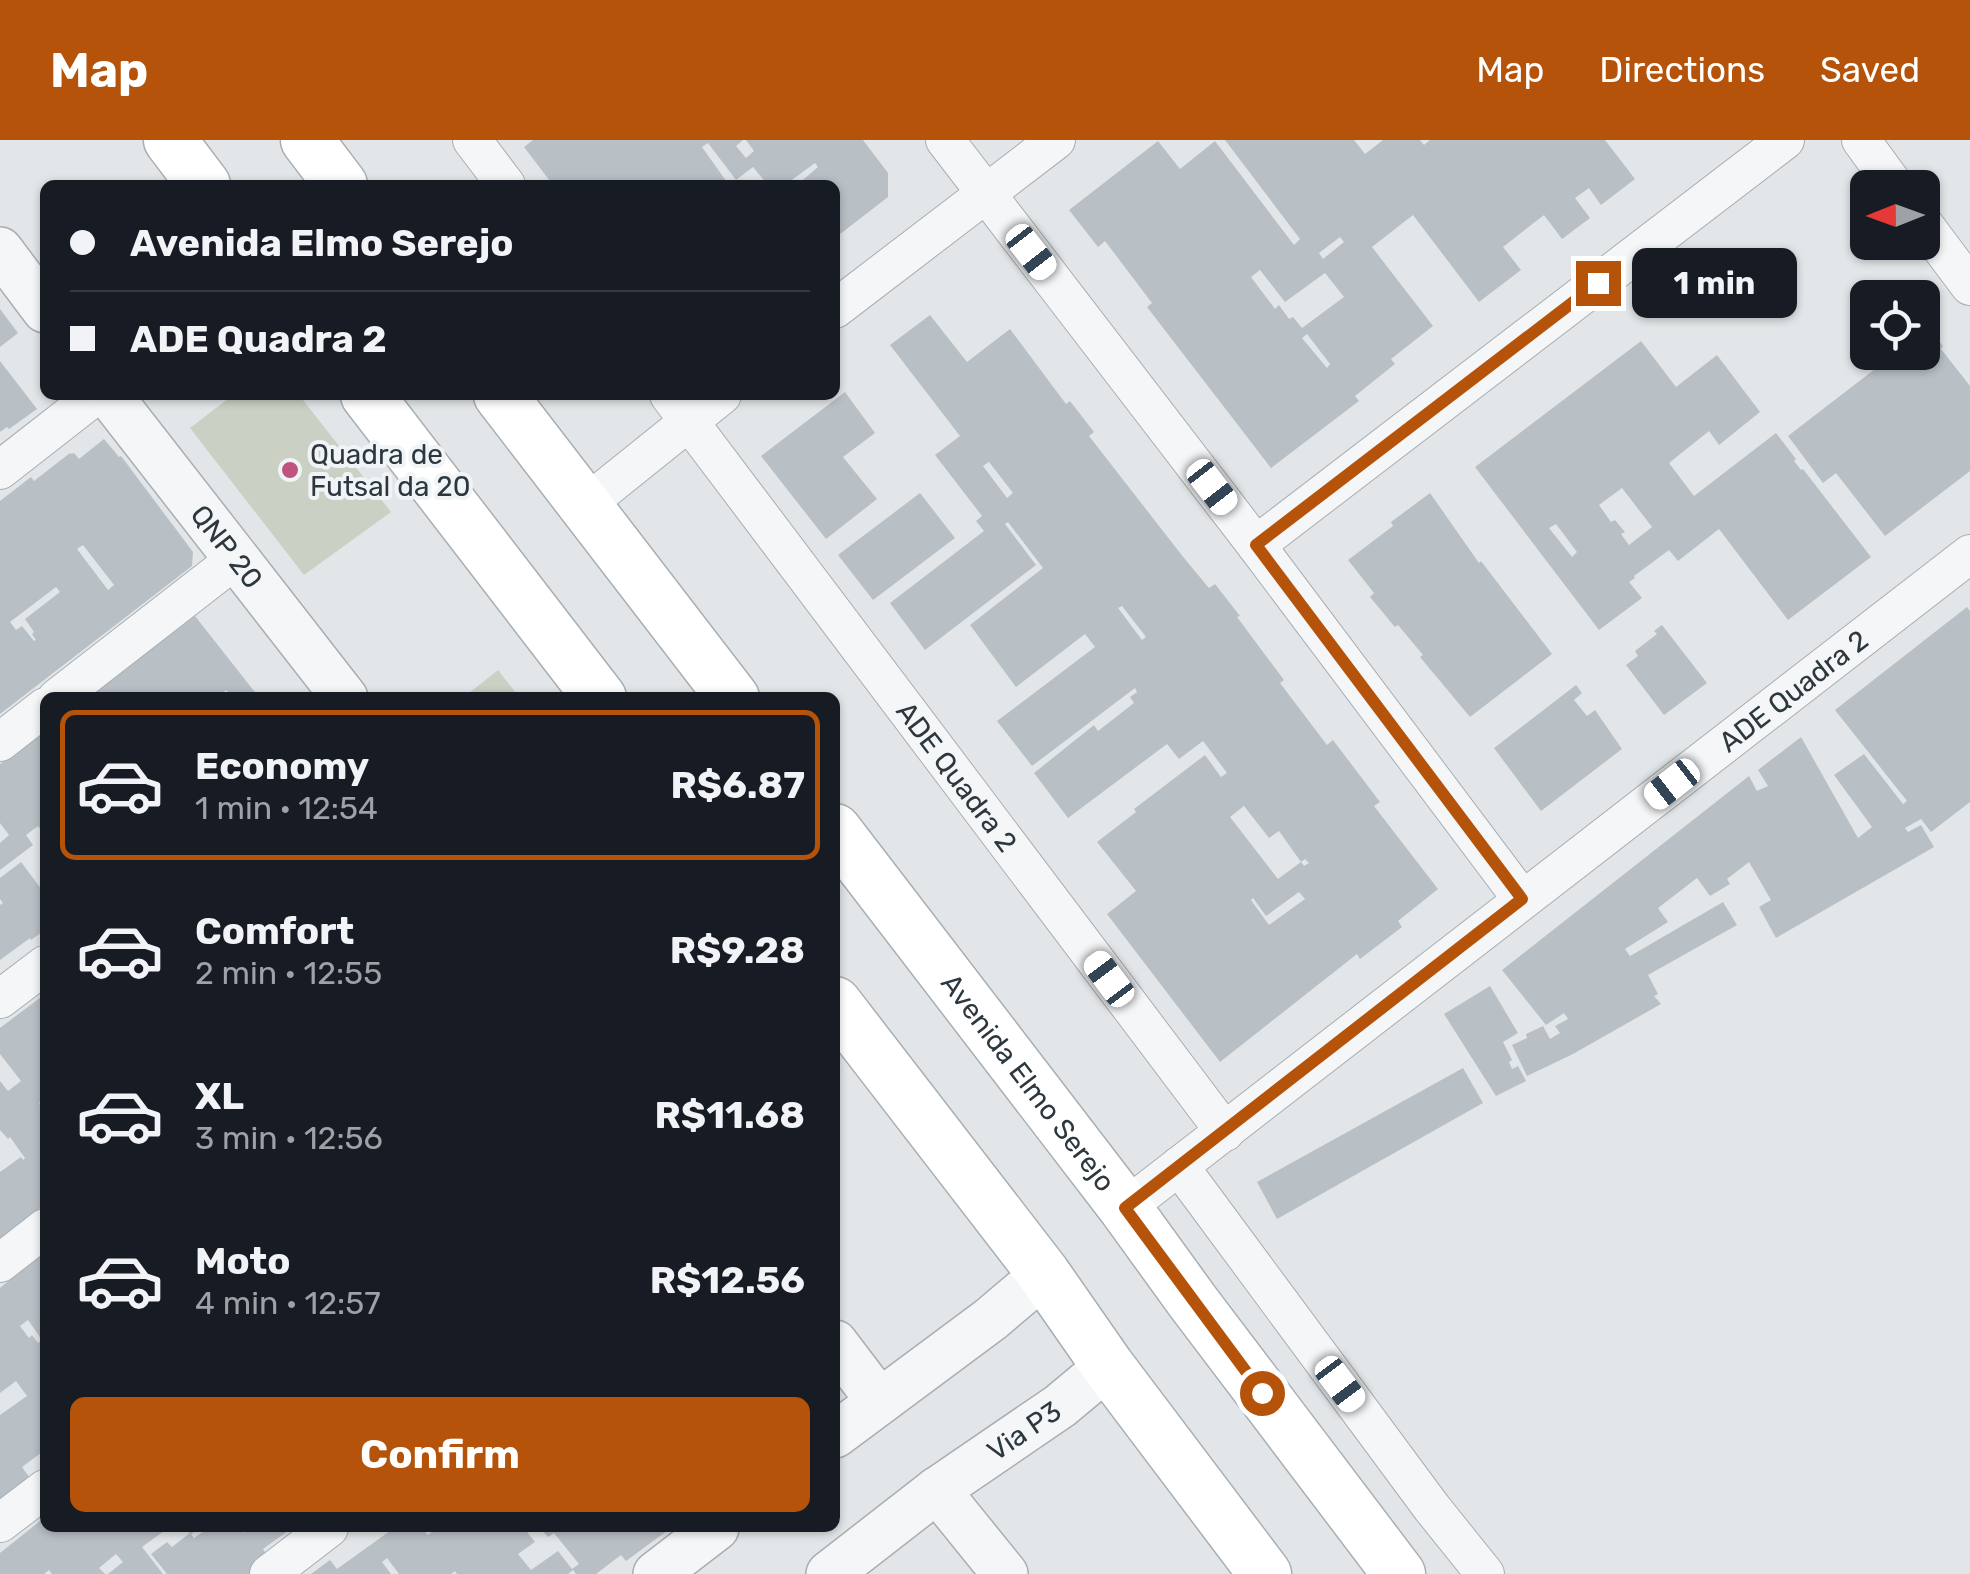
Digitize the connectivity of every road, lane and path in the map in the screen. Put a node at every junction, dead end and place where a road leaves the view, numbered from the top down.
1 (170, 140) edge
2 (307, 140) edge
3 (472, 140) edge
4 (945, 140) edge
5 (1056, 140) edge
6 (1785, 140) edge
7 (1861, 140) edge
8 (1883, 170) edge
9 (200, 180) edge
10 (336, 180) edge
11 (502, 180) edge
12 (986, 194) junction
13 (1940, 246) edge
14 (0, 250) edge
15 (1970, 286) edge
16 (40, 303) edge
17 (840, 305) edge
18 (90, 400) edge
19 (113, 400) edge
20 (371, 400) edge
21 (504, 400) edge
22 (705, 400) edge
23 (679, 408) edge
24 (0, 470) edge
25 (585, 504) junction
26 (1256, 545) junction
27 (1970, 554) edge
28 (236, 559) junction
29 (65, 692) edge
30 (340, 692) edge
31 (595, 692) edge
32 (728, 692) edge
33 (40, 711) edge
34 (0, 742) edge
35 (840, 837) edge
36 (1522, 899) junction
37 (40, 969) edge
38 (0, 1000) edge
39 (840, 1009) edge
40 (1225, 1132) junction
41 (1178, 1166) junction
42 (1125, 1208) junction
43 (40, 1232) edge
44 (0, 1263) edge
45 (1044, 1274) junction
46 (840, 1350) edge
47 (1108, 1366) junction
48 (878, 1401) junction
49 (840, 1431) edge
50 (936, 1490) junction
51 (40, 1493) edge
52 (0, 1524) edge
53 (323, 1532) edge
54 (711, 1532) edge
55 (268, 1574) edge
56 (656, 1574) edge
57 (829, 1574) edge
58 (1006, 1574) edge
59 (1265, 1574) edge
60 (1398, 1574) edge
61 (1485, 1574) edge

1 - 9 main road
2 - 10 main road
3 - 11 street
4 - 12 street
5 - 12 street
6 - 26 street
7 - 8 street
12 - 17 street
12 - 26 street
13 - 15 street
14 - 16 street
18 - 24 street
19 - 28 street, QNP 20
20 - 31 main road
21 - 25 main road
22 - 23 street
23 - 25 street
23 - 40 street, ADE Quadra 2
25 - 32 main road
26 - 36 street
27 - 36 street, ADE Quadra 2
28 - 29 street
28 - 30 street, QNP 20
33 - 34 street
35 - 42 main road, Avenida Elmo Serejo
36 - 40 street, ADE Quadra 2
37 - 38 street
39 - 45 main road
40 - 41 street, ADE Quadra 2
41 - 42 street, ADE Quadra 2
41 - 61 street
42 - 60 main road, Avenida Elmo Serejo
43 - 44 street
45 - 47 main road
45 - 48 street
46 - 48 street
47 - 50 street, Via P3
47 - 59 main road
48 - 49 street
50 - 57 street, Via P3
50 - 58 street
51 - 52 street
53 - 55 street
54 - 56 street

